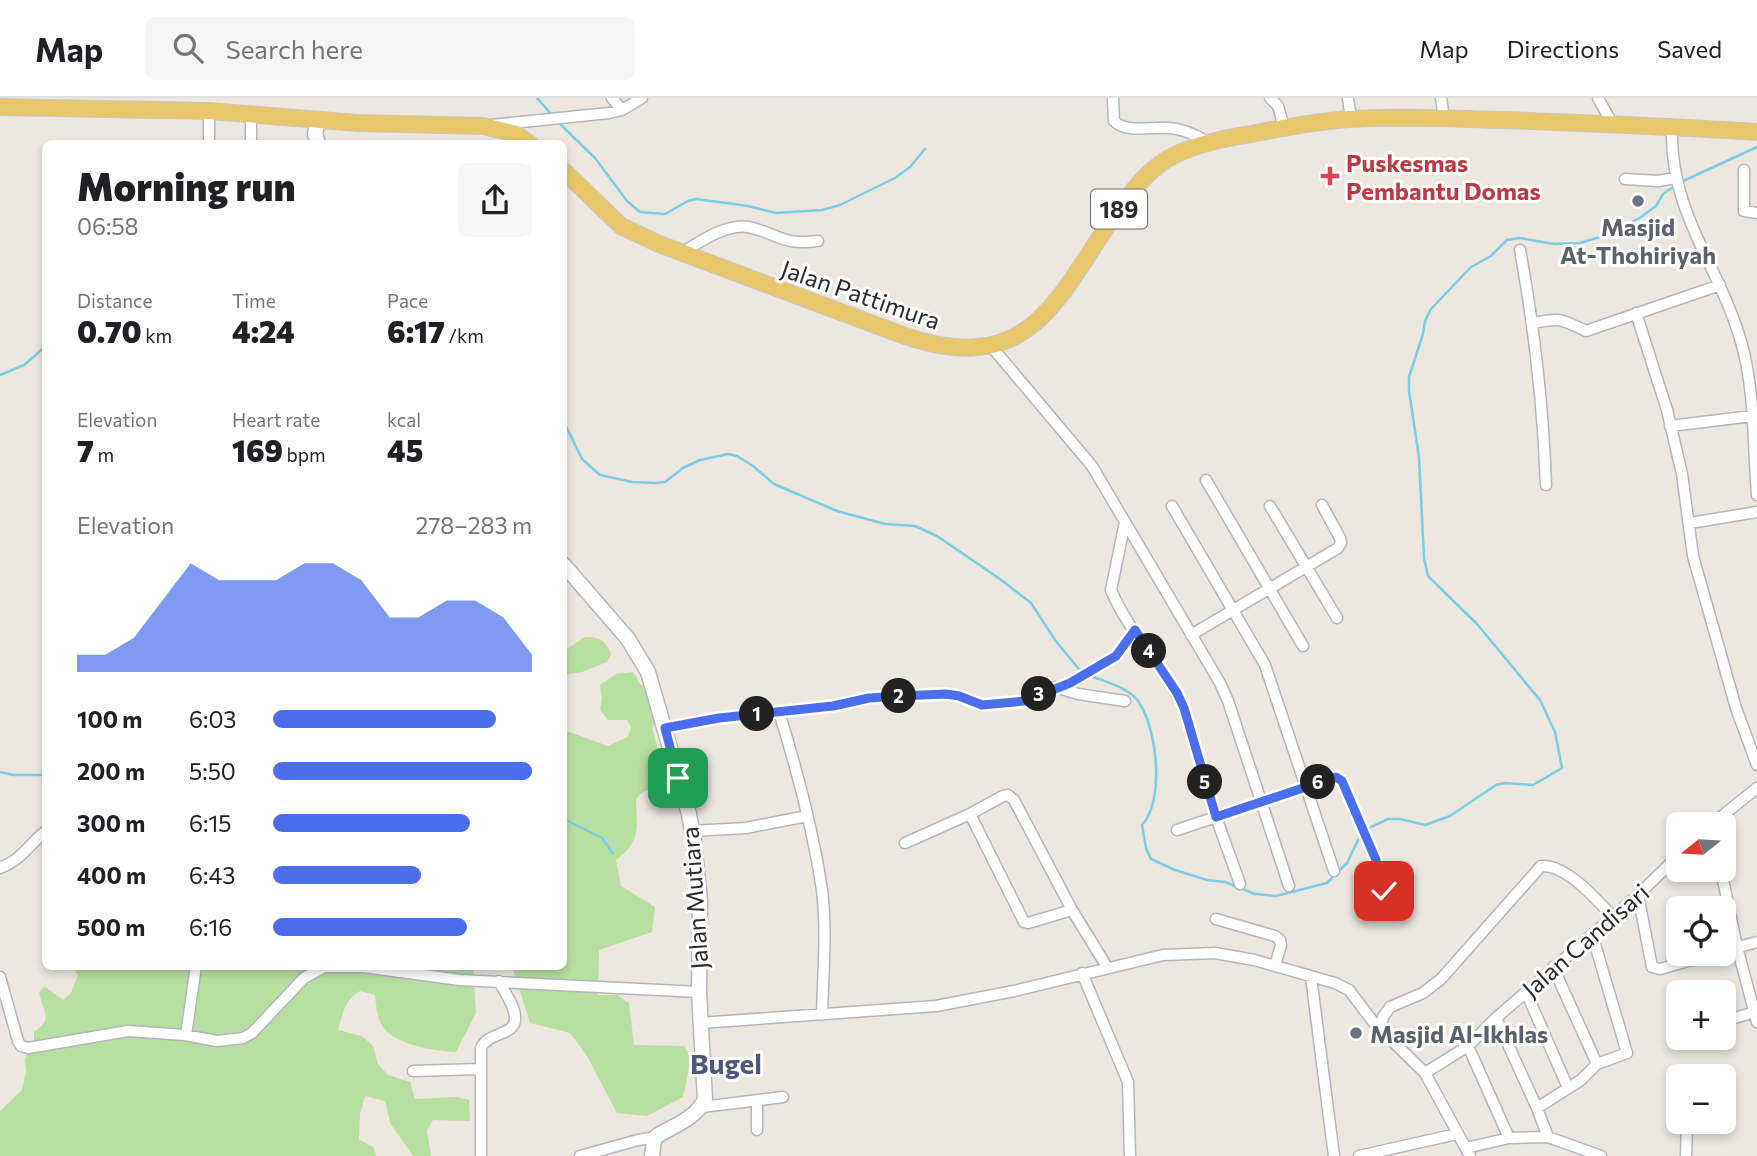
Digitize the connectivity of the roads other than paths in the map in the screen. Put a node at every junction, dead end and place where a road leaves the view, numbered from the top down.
1 (612, 98) edge
2 (642, 98) edge
3 (1112, 98) edge
4 (1348, 98) edge
5 (1441, 98) edge
6 (1598, 98) edge
7 (1272, 99) edge
8 (0, 107) edge
9 (622, 110) junction
10 (209, 111) junction
11 (251, 115) junction
12 (1444, 118) junction
13 (1351, 119) junction
14 (318, 120) junction
15 (1613, 125) junction
16 (483, 126) junction
17 (1672, 126) junction
18 (1284, 127) junction
19 (1757, 132) edge
20 (209, 140) edge
21 (251, 140) edge
22 (317, 140) edge
23 (524, 140) edge
24 (1208, 142) junction
25 (1744, 170) dead end
26 (567, 174) edge
27 (1625, 179) dead end
28 (1675, 180) junction
29 (1757, 213) edge
30 (818, 241) dead end
31 (1520, 250) dead end
32 (682, 253) junction
33 (1720, 285) junction
34 (1636, 313) junction
35 (1534, 323) junction
36 (991, 346) junction
37 (1752, 416) junction
38 (1671, 426) junction
39 (1756, 457) edge
40 (1206, 480) dead end
41 (1546, 485) dead end
42 (1757, 495) edge
43 (1322, 505) dead end
44 (1172, 506) dead end
45 (1270, 506) dead end
46 (1757, 512) edge
47 (1125, 522) junction
48 (1690, 523) junction
49 (1307, 567) junction
50 (567, 568) edge
51 (1270, 589) junction
52 (1233, 610) junction
53 (1337, 618) dead end
54 (1135, 630) junction
55 (1191, 635) junction
56 (1303, 646) dead end
57 (1055, 687) junction
58 (1125, 701) dead end
59 (779, 712) junction
60 (665, 728) junction
61 (1757, 765) edge
62 (1306, 786) junction
63 (1757, 788) edge
64 (1261, 801) junction
65 (1727, 812) edge
66 (970, 814) junction
67 (807, 816) junction
68 (1216, 817) junction
69 (1177, 830) dead end
70 (692, 831) junction
71 (42, 835) edge
72 (905, 843) dead end
73 (0, 868) edge
74 (1666, 868) edge
75 (1334, 871) dead end
76 (1723, 882) edge
77 (1240, 884) dead end
78 (1289, 886) dead end
79 (1384, 891) dead end
80 (1638, 895) junction
81 (1072, 911) junction
82 (1612, 916) junction
83 (1216, 919) dead end
84 (1592, 934) junction
85 (1757, 942) edge
86 (1737, 947) junction
87 (1275, 966) junction
88 (1671, 966) edge
89 (1107, 967) junction
90 (1553, 967) junction
91 (195, 970) edge
92 (319, 970) edge
93 (388, 970) edge
94 (1082, 974) junction
95 (0, 977) edge
96 (1311, 977) junction
97 (499, 981) junction
98 (699, 992) junction
99 (1526, 992) junction
100 (822, 1015) junction
101 (1756, 1017) edge
102 (1496, 1018) junction
103 (1736, 1020) edge
104 (700, 1023) junction
105 (1381, 1028) junction
106 (186, 1035) junction
107 (1468, 1046) junction
108 (1597, 1064) junction
109 (481, 1069) junction
110 (413, 1071) dead end
111 (1425, 1073) junction
112 (1568, 1088) junction
113 (783, 1097) dead end
114 (757, 1100) junction
115 (702, 1107) junction
116 (1537, 1108) junction
117 (757, 1130) dead end
118 (1457, 1134) junction
119 (1687, 1134) edge
120 (656, 1137) junction
121 (1548, 1137) junction
122 (1509, 1138) junction
123 (1468, 1152) edge
124 (481, 1156) edge
125 (580, 1156) edge
126 (652, 1156) edge
127 (1130, 1156) edge
128 (1334, 1156) edge
129 (1359, 1156) edge
130 (1601, 1156) edge
131 (1686, 1156) edge

1 - 9 street
2 - 9 street
3 - 24 street
4 - 13 street
5 - 12 street
6 - 15 street
7 - 18 street
8 - 10 main road
9 - 16 street
10 - 11 main road
10 - 20 street
11 - 14 main road
11 - 21 street
12 - 13 main road, Jalan Pattimura / 189
12 - 15 main road, Jalan Pattimura / 189
13 - 18 main road, Jalan Pattimura / 189
14 - 16 main road
14 - 22 street
15 - 17 main road, Jalan Pattimura / 189
16 - 23 main road
17 - 19 main road, Jalan Pattimura / 189
17 - 28 street
18 - 24 main road, Jalan Pattimura / 189
24 - 36 main road, Jalan Pattimura / 189
25 - 29 street
26 - 32 main road, Jalan Pattimura / 189
27 - 28 street
28 - 33 street
30 - 32 street
31 - 35 street
32 - 36 main road, Jalan Pattimura / 189
33 - 34 street
33 - 37 street
34 - 35 street
34 - 38 street
35 - 41 street
36 - 47 street
37 - 38 street
37 - 39 street
38 - 48 street
39 - 42 street
40 - 51 street
43 - 49 street
44 - 52 street
45 - 49 street
46 - 48 street
47 - 54 street
47 - 55 street
48 - 61 street
49 - 51 street
49 - 53 street
50 - 60 street, Jalan Mutiara
51 - 52 street
51 - 56 street
52 - 55 street
52 - 62 street
54 - 57 street
54 - 68 street
55 - 64 street
57 - 58 street
57 - 59 street
59 - 60 street
59 - 67 street
60 - 70 street, Jalan Mutiara
62 - 64 street
62 - 75 street
62 - 79 street
63 - 65 street
64 - 68 street
64 - 78 street
66 - 72 street
66 - 81 street
66 - 81 street
67 - 70 street
67 - 100 street
68 - 69 street
68 - 77 street
70 - 98 street, Jalan Mutiara
71 - 73 street
74 - 80 street, Jalan Candisari
76 - 86 street
80 - 82 street, Jalan Candisari
80 - 88 street
81 - 89 street
82 - 84 street, Jalan Candisari
82 - 105 street
83 - 87 street
84 - 90 street, Jalan Candisari
84 - 108 street
85 - 86 street
86 - 101 street
87 - 89 street
87 - 96 street
89 - 94 street
90 - 99 street, Jalan Candisari
90 - 108 street
91 - 106 street
92 - 106 street
93 - 97 street
94 - 100 street
94 - 127 street
95 - 106 street
96 - 105 street
96 - 128 street
97 - 98 street
97 - 109 street
98 - 104 street, Jalan Mutiara
99 - 102 street, Jalan Candisari
99 - 112 street
100 - 104 street
101 - 103 street
102 - 107 street, Jalan Candisari
102 - 116 street
104 - 115 street, Jalan Mutiara
105 - 111 street
107 - 111 street, Jalan Candisari
107 - 122 street
108 - 112 street
109 - 110 street
109 - 124 street
111 - 118 street
112 - 116 street
113 - 114 street
114 - 115 street
114 - 117 street
115 - 120 street
116 - 121 street
118 - 123 street
118 - 129 street
119 - 131 street
120 - 125 street
120 - 126 street
121 - 122 street
121 - 130 street
122 - 123 street

